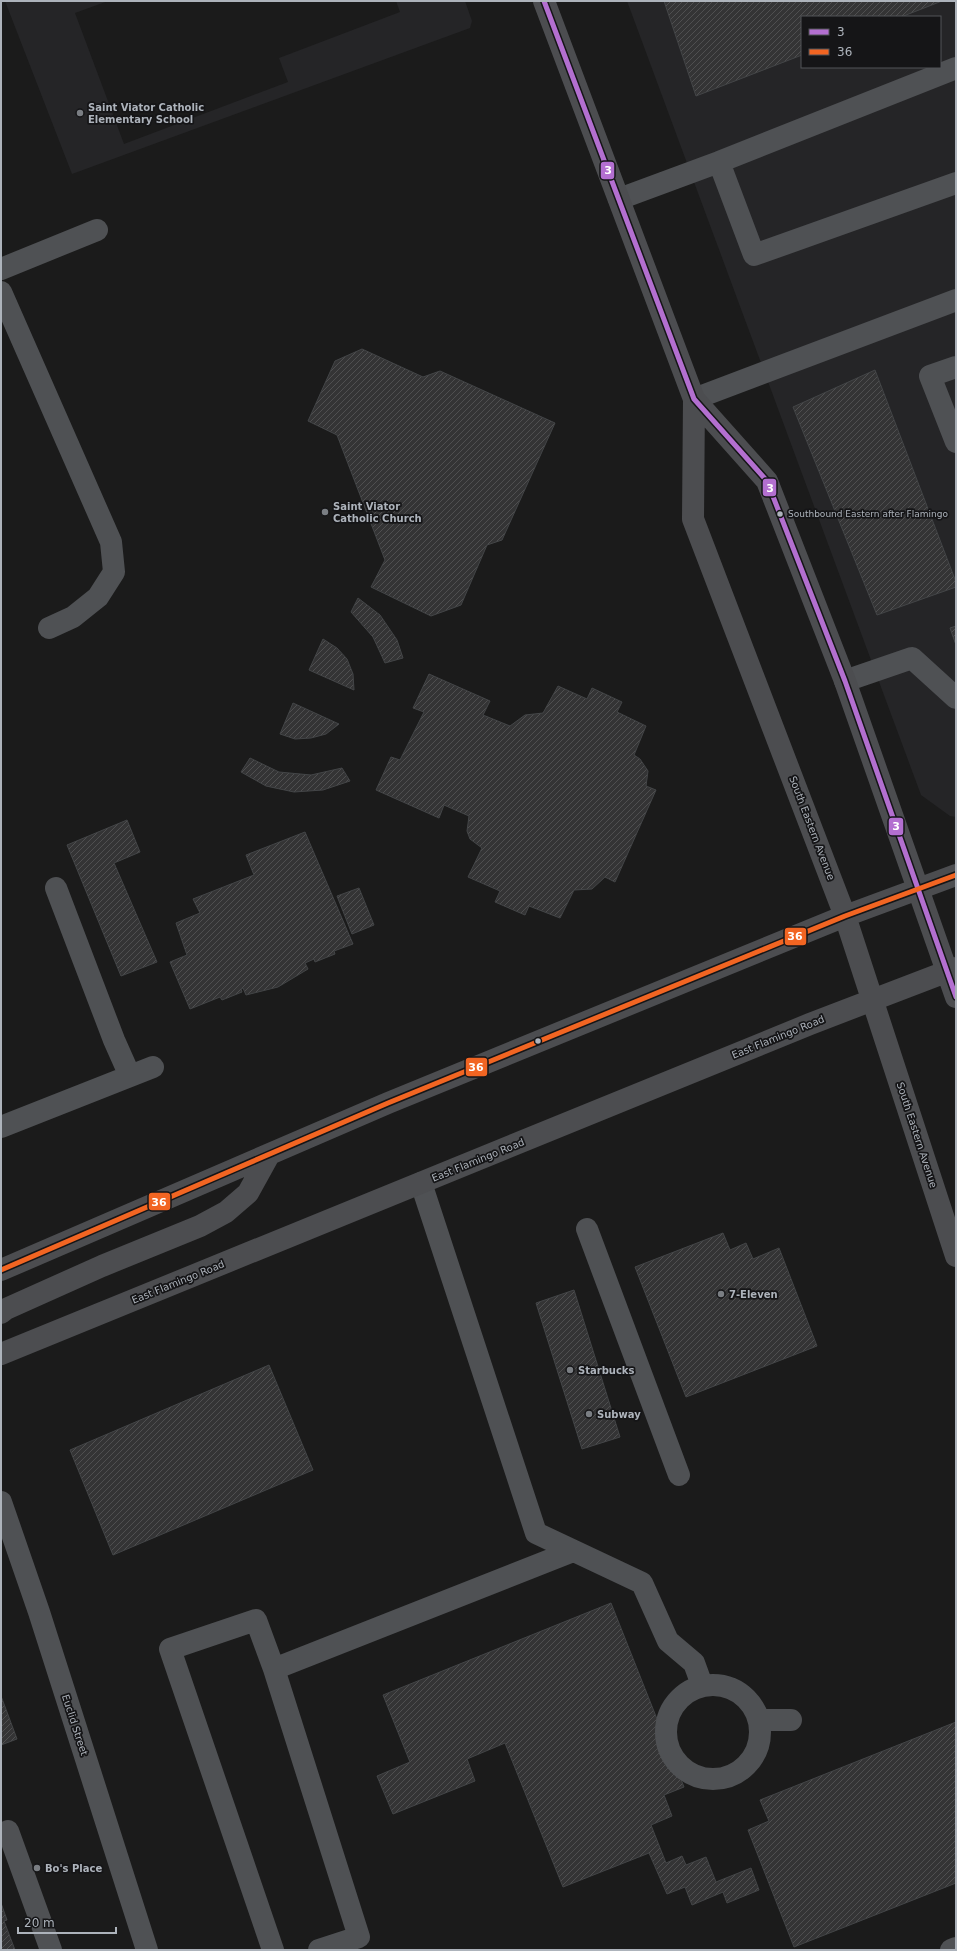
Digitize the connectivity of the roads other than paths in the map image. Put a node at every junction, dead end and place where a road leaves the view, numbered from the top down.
1 (544, 1) edge
2 (956, 68) edge
3 (719, 162) junction
4 (956, 183) edge
5 (619, 199) junction
6 (97, 230) dead end
7 (1, 269) edge
8 (1, 292) edge
9 (956, 300) edge
10 (956, 366) edge
11 (694, 399) junction
12 (956, 442) edge
13 (49, 628) dead end
14 (845, 681) junction
15 (956, 698) edge
16 (956, 876) edge
17 (56, 888) dead end
18 (919, 889) junction
19 (845, 916) junction
20 (952, 970) edge
21 (956, 997) edge
22 (872, 999) junction
23 (153, 1067) dead end
24 (130, 1076) junction
25 (1, 1127) edge
26 (269, 1155) junction
27 (421, 1183) junction
28 (586, 1229) dead end
29 (956, 1256) edge
30 (1, 1270) edge
31 (1, 1313) edge
32 (1, 1354) edge
33 (679, 1475) dead end
34 (1, 1502) edge
35 (573, 1551) junction
36 (274, 1669) junction
37 (702, 1685) junction
38 (759, 1720) junction
39 (791, 1720) dead end
40 (1, 1834) edge
41 (956, 1948) edge
42 (51, 1950) edge
43 (147, 1950) edge
44 (273, 1950) edge
45 (319, 1950) edge
46 (951, 1950) edge

1 - 5 main road, South Eastern Avenue
2 - 3 street
3 - 4 street
3 - 5 street
5 - 11 main road, South Eastern Avenue
6 - 7 street
8 - 13 street
9 - 11 street
10 - 12 street
11 - 14 main road, South Eastern Avenue
11 - 19 main road, South Eastern Avenue
14 - 15 street
14 - 18 main road, South Eastern Avenue
16 - 18 main road
17 - 24 street
18 - 19 main road
18 - 20 main road, South Eastern Avenue
19 - 22 main road, South Eastern Avenue
19 - 26 main road
20 - 21 main road, South Eastern Avenue
20 - 22 main road, East Flamingo Road
22 - 27 main road, East Flamingo Road
22 - 29 main road, South Eastern Avenue
23 - 24 street
24 - 25 street
26 - 30 main road
26 - 31 main road
27 - 32 main road, East Flamingo Road
27 - 35 street
28 - 33 street
34 - 43 street, Euclid Street
35 - 36 street
35 - 37 street
36 - 44 street
36 - 45 street
37 - 38 street
37 - 38 street
38 - 39 street
40 - 42 street
41 - 46 street

